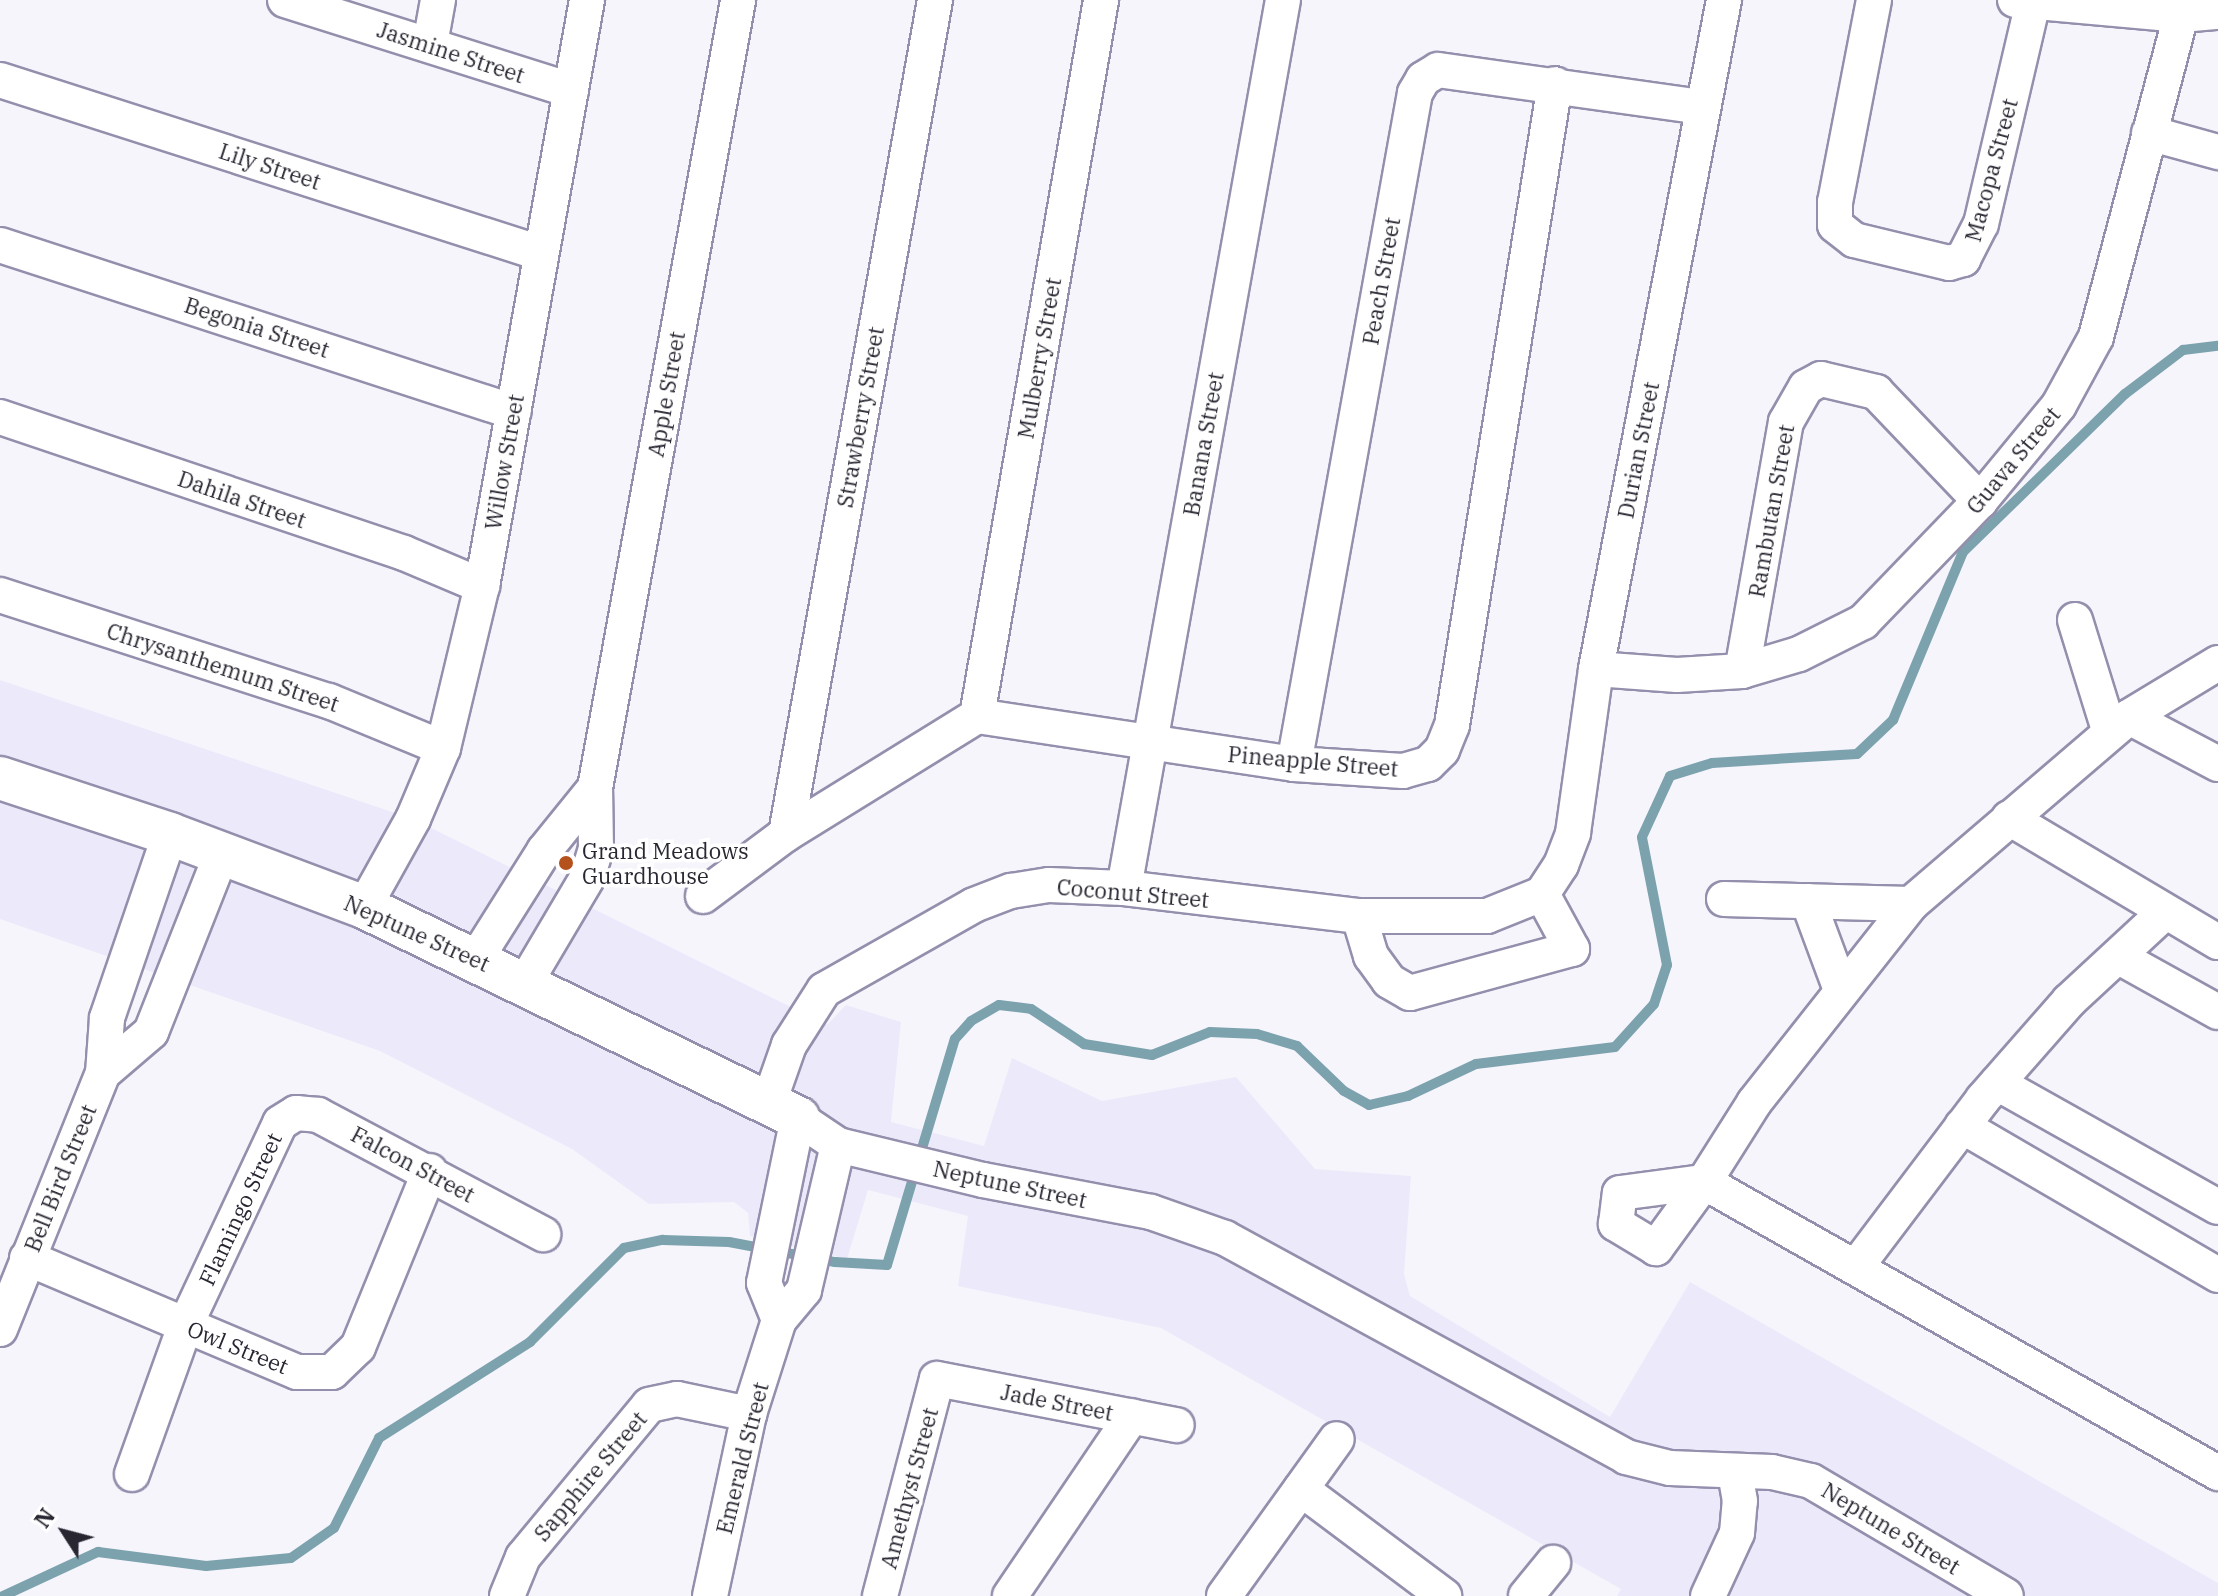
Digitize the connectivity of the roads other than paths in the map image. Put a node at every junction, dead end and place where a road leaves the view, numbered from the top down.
1 (438, 0) edge
2 (587, 0) edge
3 (738, 0) edge
4 (935, 0) edge
5 (1101, 0) edge
6 (1283, 0) edge
7 (1724, 0) edge
8 (1874, 0) edge
9 (2024, 1) edge
10 (295, 2) edge
11 (2183, 7) edge
12 (2218, 12) edge
13 (430, 44) junction
14 (0, 80) edge
15 (1555, 84) junction
16 (571, 90) junction
17 (1702, 107) junction
18 (2149, 133) junction
19 (2218, 152) edge
20 (0, 245) edge
21 (540, 253) junction
22 (514, 412) junction
23 (0, 417) edge
24 (1980, 501) junction
25 (482, 586) junction
26 (0, 595) edge
27 (2075, 620) dead end
28 (2218, 663) edge
29 (1596, 669) junction
30 (1742, 671) junction
31 (977, 716) junction
32 (2120, 725) junction
33 (1149, 743) junction
34 (443, 748) junction
35 (1294, 764) junction
36 (2218, 764) edge
37 (0, 778) edge
38 (595, 788) junction
39 (2009, 818) junction
40 (170, 834) junction
41 (786, 834) junction
42 (222, 853) junction
43 (1124, 888) junction
44 (1542, 894) junction
45 (703, 896) dead end
46 (1724, 899) dead end
47 (1808, 901) junction
48 (1911, 904) junction
49 (364, 907) junction
50 (2164, 913) junction
51 (1359, 916) junction
52 (2218, 942) edge
53 (2119, 957) junction
54 (476, 959) junction
55 (525, 983) junction
56 (1840, 987) junction
57 (2218, 1012) edge
58 (103, 1073) junction
59 (1997, 1083) junction
60 (783, 1112) junction
61 (280, 1123) joint
62 (1962, 1126) junction
63 (853, 1149) junction
64 (430, 1171) junction
65 (2218, 1207) edge
66 (543, 1234) dead end
67 (27, 1258) junction
68 (1856, 1267) junction
69 (2218, 1275) edge
70 (779, 1320) junction
71 (185, 1326) junction
72 (0, 1329) edge
73 (937, 1379) joint
74 (749, 1414) junction
75 (1132, 1416) junction
76 (1177, 1425) dead end
77 (1337, 1439) dead end
78 (1735, 1472) junction
79 (2218, 1473) edge
80 (132, 1474) dead end
81 (1301, 1489) junction
82 (1553, 1563) dead end
83 (507, 1596) edge
84 (710, 1596) edge
85 (880, 1596) edge
86 (1010, 1596) edge
87 (1224, 1596) edge
88 (1444, 1596) edge
89 (1526, 1596) edge
90 (1708, 1596) edge
91 (2006, 1596) edge

1 - 13 street
2 - 16 street, Willow Street
3 - 38 street, Apple Street
4 - 41 street, Strawberry Street
5 - 31 street, Mulberry Street
6 - 33 street, Banana Street
7 - 17 street, Durian Street
8 - 9 street, Macopa Street
9 - 11 street
10 - 13 street, Jasmine Street
11 - 12 street
11 - 18 street, Guava Street
13 - 16 street, Jasmine Street
14 - 21 street, Lily Street
15 - 17 street, Peach Street
15 - 35 street, Pineapple Street
15 - 35 street, Peach Street
16 - 21 street, Willow Street
17 - 29 street, Durian Street
18 - 19 street
18 - 24 street, Guava Street
20 - 22 street, Begonia Street
21 - 22 street, Willow Street
22 - 25 street, Willow Street
23 - 25 street, Dahila Street
24 - 30 street, Guava Street
24 - 30 street, Rambutan Street
25 - 34 street, Willow Street
26 - 34 street, Chrysanthemum Street
27 - 32 street
28 - 32 street
29 - 30 street, Guava Street
29 - 44 street, Durian Street
31 - 33 street, Pineapple Street
31 - 41 street
32 - 36 street
32 - 39 street
33 - 35 street, Pineapple Street
33 - 43 street, Banana Street
34 - 49 street, Willow Street
37 - 40 street, Neptune Street
38 - 54 street, Apple Street
38 - 55 street, Apple Street
39 - 48 street
39 - 50 street
40 - 42 street, Neptune Street
40 - 58 street, Bell Bird Street
41 - 45 street
42 - 49 street, Neptune Street
42 - 58 street, Bell Bird Street
43 - 51 street, Coconut Street
43 - 60 street, Coconut Street
44 - 51 street, Coconut Street
44 - 51 street
46 - 47 street
47 - 48 street
47 - 56 street
48 - 56 street
49 - 54 street, Neptune Street
50 - 52 street
50 - 53 street
53 - 57 street
53 - 59 street
54 - 55 street, Neptune Street
55 - 60 street, Neptune Street
56 - 68 street
58 - 67 street, Bell Bird Street
59 - 62 street
59 - 65 street
60 - 63 street, Neptune Street
60 - 70 street
61 - 64 street, Falcon Street
61 - 71 street, Flamingo Street
62 - 68 street
62 - 69 street
63 - 70 street, Emerald Street
63 - 78 street, Neptune Street
64 - 66 street, Falcon Street
64 - 71 street, Owl Street
67 - 71 street, Owl Street
67 - 72 street, Bell Bird Street
68 - 79 street
70 - 74 street, Emerald Street
71 - 80 street, Flamingo Street
73 - 75 street, Jade Street
73 - 85 street, Amethyst Street
74 - 83 street, Sapphire Street
74 - 84 street, Emerald Street
75 - 76 street, Jade Street
75 - 86 street
77 - 81 street
78 - 90 street
78 - 91 street, Neptune Street
81 - 87 street
81 - 88 street
82 - 89 street

